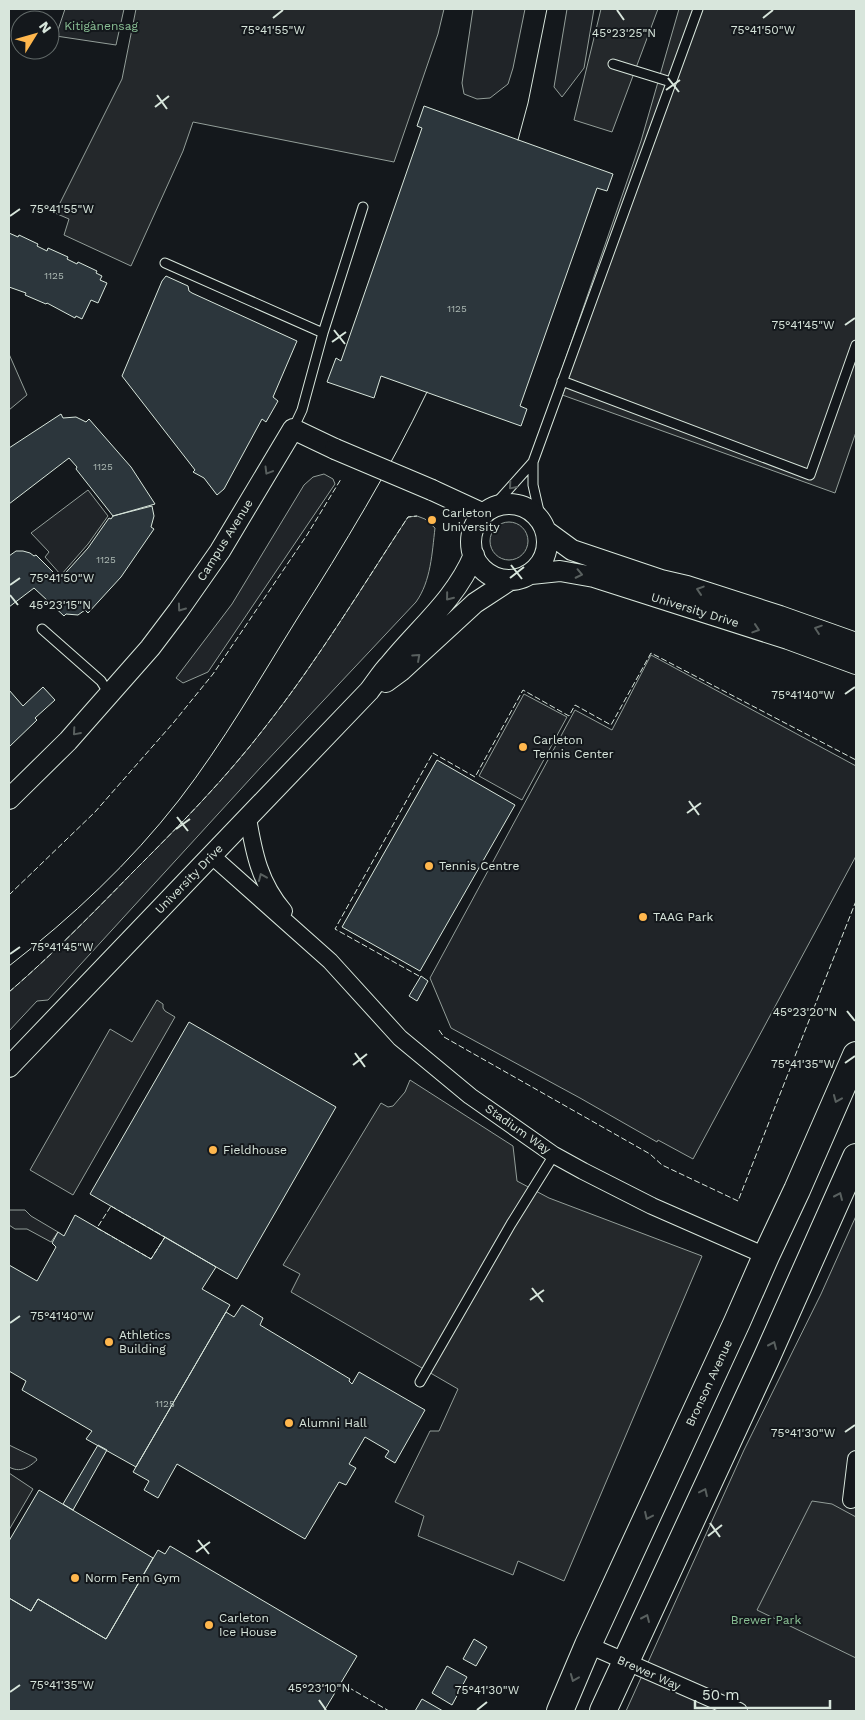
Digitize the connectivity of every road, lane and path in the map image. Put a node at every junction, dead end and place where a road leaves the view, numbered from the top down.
1 (698, 9) edge
2 (613, 64) dead end
3 (671, 82) junction
4 (363, 207) dead end
5 (165, 262) dead end
6 (323, 333) junction
7 (856, 346) edge
8 (562, 381) junction
9 (293, 429) junction
10 (532, 462) junction
11 (487, 512) junction
12 (543, 526) junction
13 (474, 555) junction
14 (531, 574) junction
15 (510, 580) junction
16 (42, 630) dead end
17 (856, 643) edge
18 (856, 664) edge
19 (369, 691) junction
20 (110, 694) junction
21 (9, 799) edge
22 (248, 818) junction
23 (212, 856) junction
24 (312, 944) junction
25 (856, 1055) edge
26 (9, 1067) edge
27 (554, 1155) junction
28 (856, 1157) edge
29 (766, 1256) junction
30 (420, 1382) dead end
31 (856, 1459) edge
32 (851, 1500) dead end
33 (588, 1645) junction
34 (626, 1662) junction
35 (715, 1707) edge
36 (560, 1711) edge
37 (603, 1711) edge
38 (739, 1711) edge

1 - 3 lane
2 - 3 lane
3 - 8 lane
4 - 6 lane
5 - 6 lane
6 - 9 lane
7 - 8 lane
8 - 10 lane
9 - 11 street, bridge
9 -> 20 street, Campus Avenue
10 -> 11 lane
10 - 12 lane
11 - 12 street
11 - 13 street
12 - 14 street
17 -> 12 street, University Drive
13 - 15 street
13 -> 19 street, University Drive
14 - 15 street
14 -> 18 street, University Drive
19 -> 15 street, University Drive
16 - 20 lane
19 - 22 street, University Drive
20 -> 21 street, Campus Avenue
22 - 23 street, University Drive
24 -> 22 street, Stadium Way
23 - 24 street, Stadium Way
23 - 26 street, University Drive
24 - 27 street, Stadium Way
25 -> 29 main road, Bronson Avenue
27 - 29 street, Stadium Way
27 - 30 lane
34 -> 28 main road
29 -> 33 main road, Bronson Avenue
31 - 32 street
33 - 34 street, Brewer Way
33 -> 36 main road, Bronson Avenue
34 - 35 street, Brewer Way
34 - 37 main road
35 - 38 street, Brewer Way

